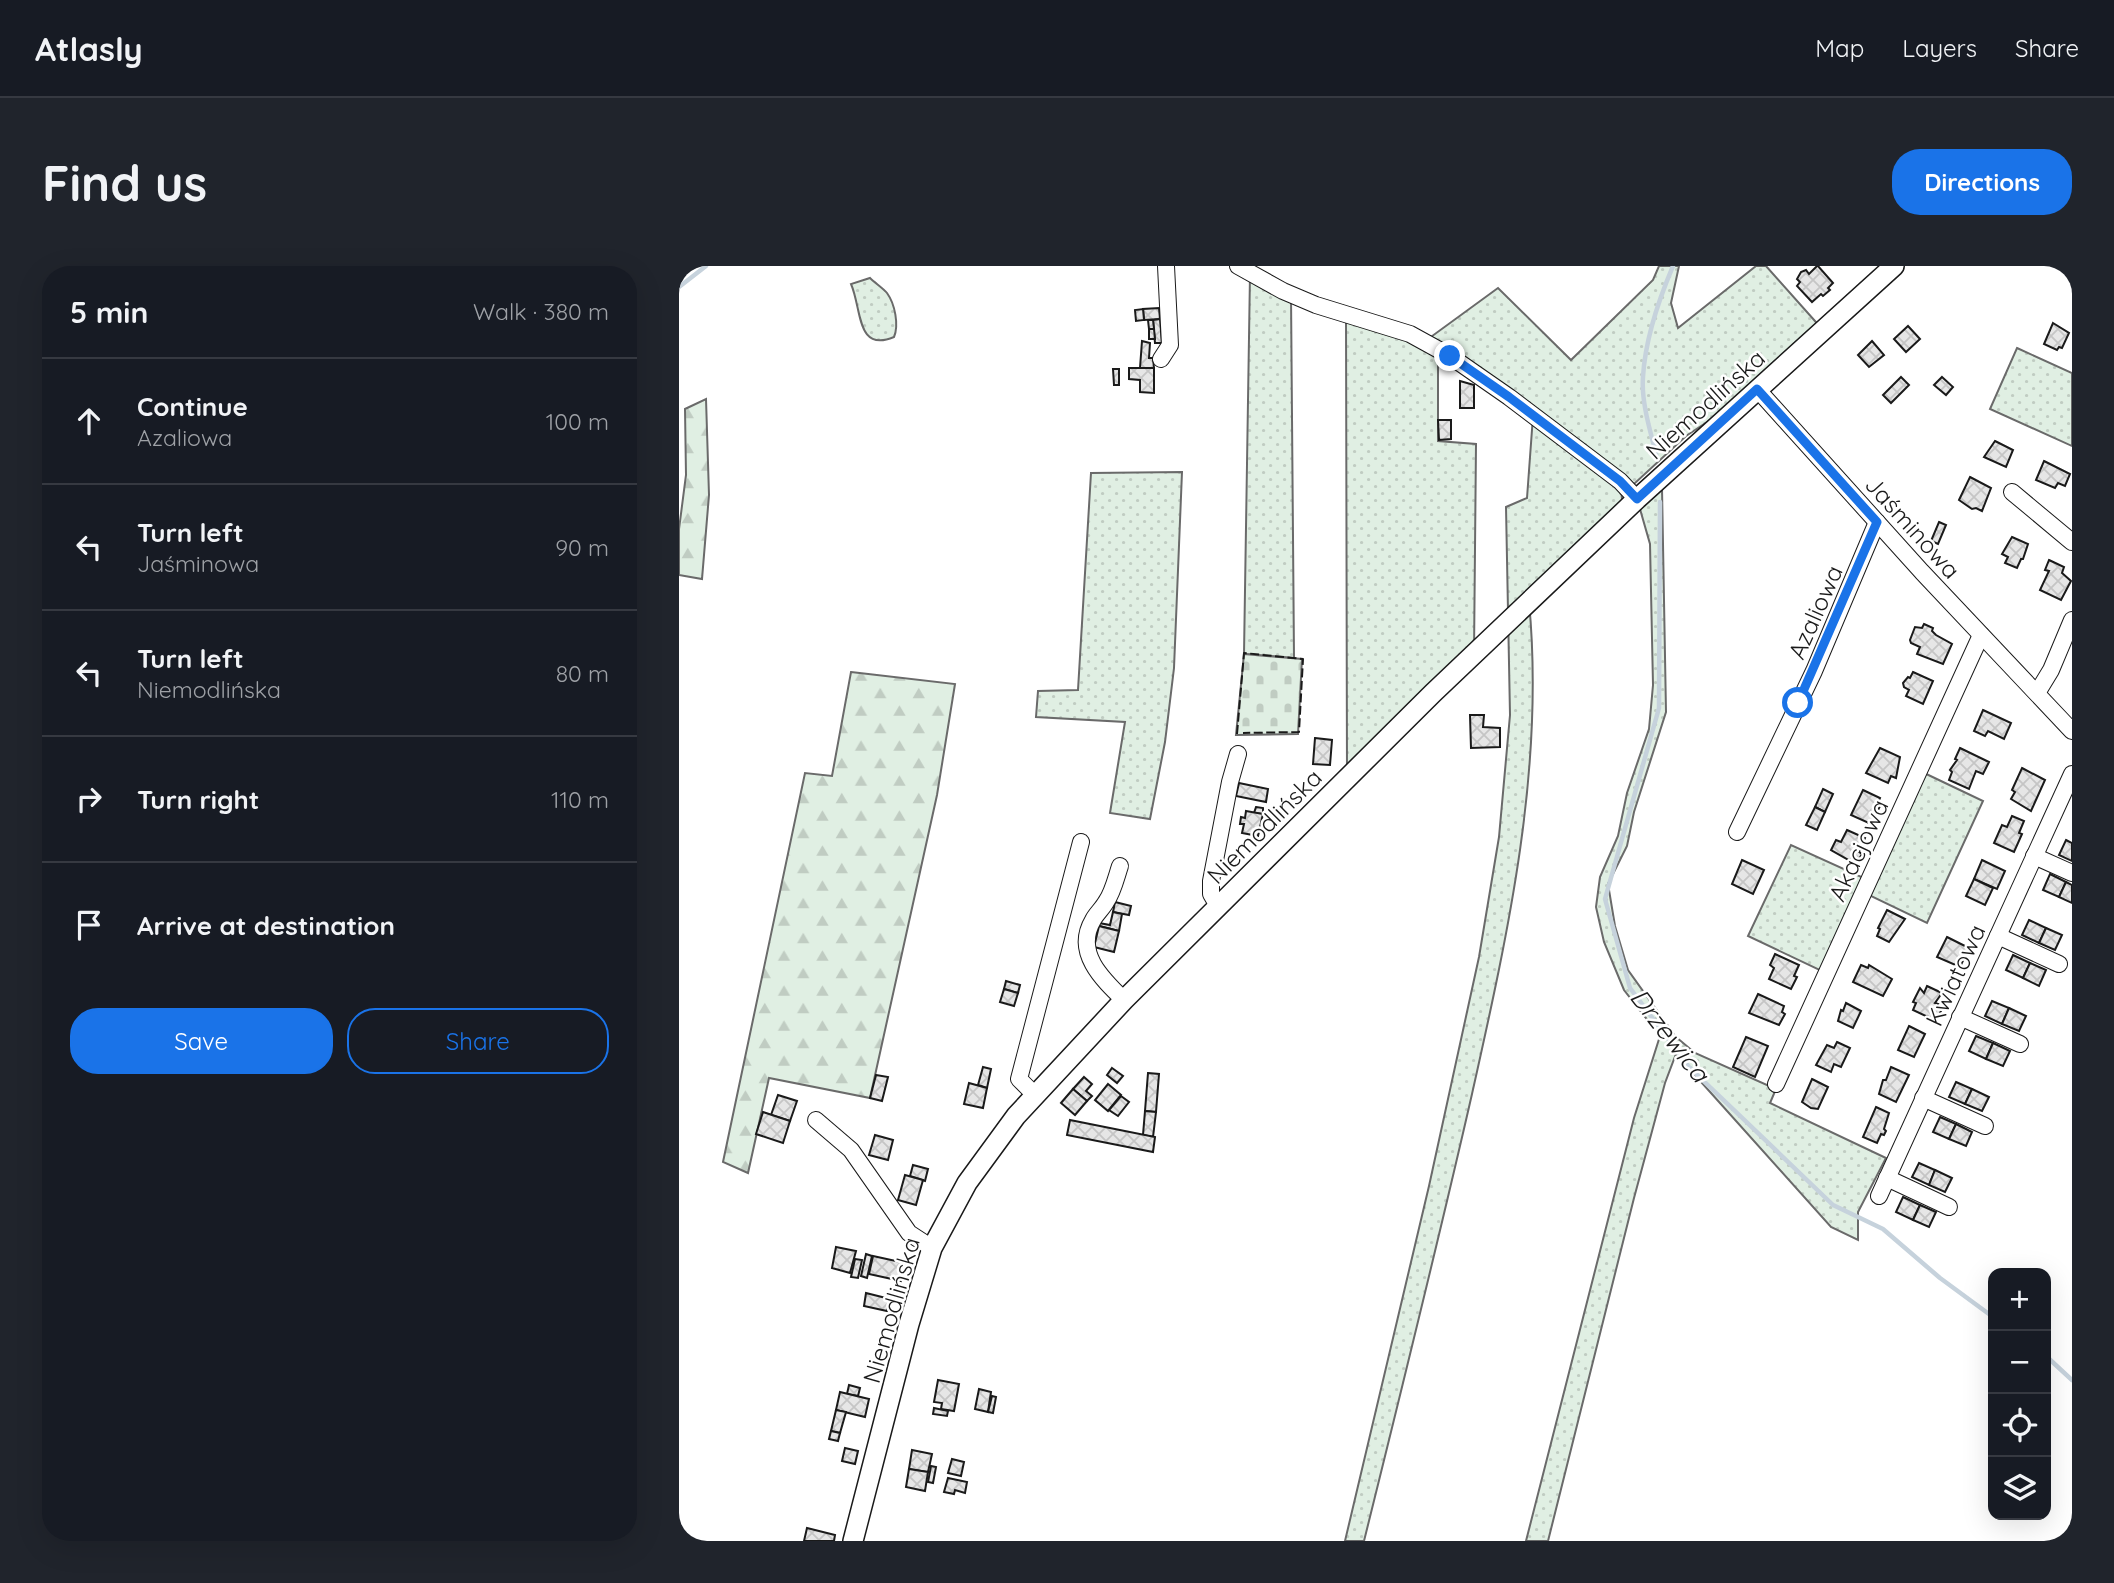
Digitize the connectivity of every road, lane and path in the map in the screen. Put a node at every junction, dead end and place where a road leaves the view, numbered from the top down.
1 (1167, 266) edge
2 (1238, 266) edge
3 (1894, 266) edge
4 (1161, 359) dead end
5 (1757, 389) junction
6 (2012, 492) dead end
7 (1637, 499) junction
8 (1877, 522) junction
9 (2072, 542) edge
10 (2072, 620) edge
11 (1981, 635) junction
12 (2037, 693) junction
13 (2072, 731) edge
14 (1238, 754) dead end
15 (2072, 774) edge
16 (1737, 832) dead end
17 (1081, 842) dead end
18 (2034, 856) junction
19 (1121, 866) dead end
20 (2072, 873) edge
21 (1218, 906) junction
22 (1998, 936) junction
23 (2059, 964) dead end
24 (1124, 999) junction
25 (1961, 1017) junction
26 (2020, 1044) dead end
27 (1776, 1084) dead end
28 (1034, 1094) junction
29 (1923, 1098) junction
30 (816, 1120) dead end
31 (1985, 1126) dead end
32 (1887, 1178) junction
33 (1879, 1196) dead end
34 (1949, 1207) dead end
35 (932, 1248) junction
36 (853, 1541) edge

1 - 4 street
2 - 7 street
3 - 5 main road, Niemodlińska
5 - 7 main road, Niemodlińska
5 - 8 street, Jaśminowa
6 - 9 street
7 - 21 main road, Niemodlińska
8 - 11 street, Jaśminowa
8 - 16 street, Azaliowa
10 - 12 street
11 - 12 street, Jaśminowa
11 - 27 street, Akacjowa
12 - 13 street
14 - 21 street
15 - 18 street, Kwiatowa
17 - 28 street
18 - 20 street
18 - 22 street, Kwiatowa
19 - 24 street
21 - 24 main road, Niemodlińska
22 - 23 street
22 - 25 street, Kwiatowa
24 - 28 main road, Niemodlińska
25 - 26 street
25 - 29 street, Kwiatowa
28 - 35 main road, Niemodlińska
29 - 31 street
29 - 32 street, Kwiatowa
30 - 35 street
32 - 33 street, Kwiatowa
32 - 34 street
35 - 36 main road, Niemodlińska

